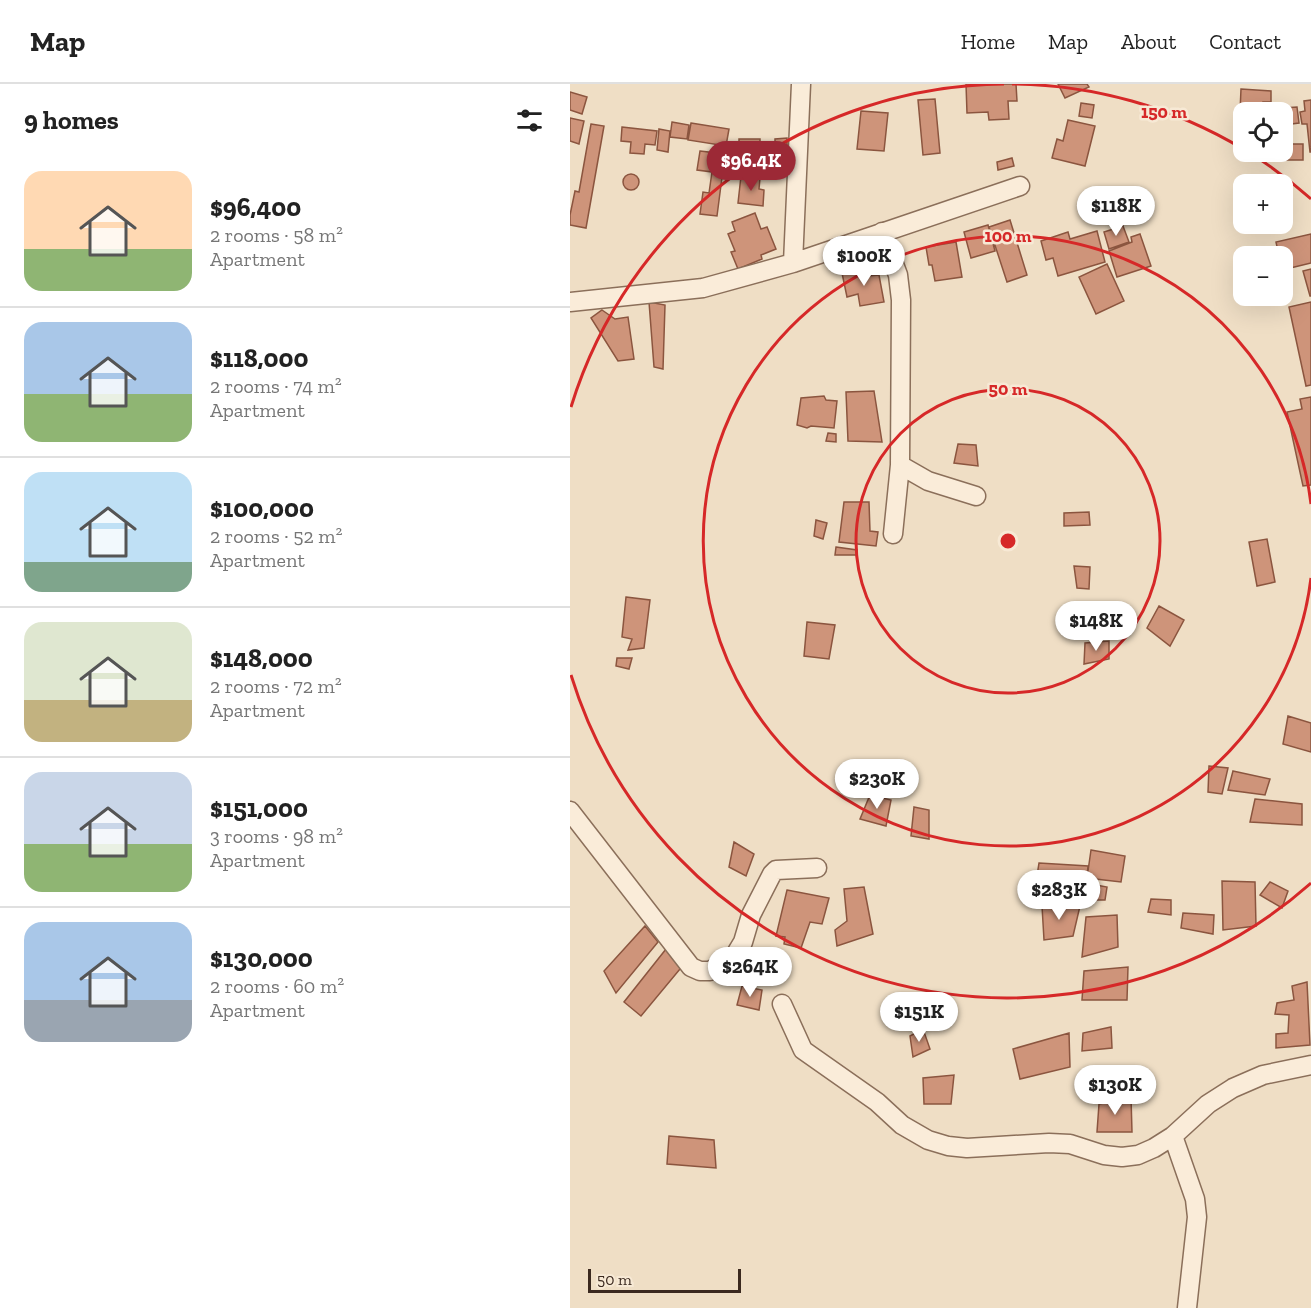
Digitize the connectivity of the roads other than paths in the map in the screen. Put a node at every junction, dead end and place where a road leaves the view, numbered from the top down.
1 (801, 84) edge
2 (1020, 186) dead end
3 (882, 232) junction
4 (793, 263) junction
5 (570, 302) edge
6 (900, 465) junction
7 (976, 495) dead end
8 (893, 534) dead end
9 (570, 811) edge
10 (817, 868) dead end
11 (782, 1004) dead end
12 (1311, 1065) edge
13 (1173, 1136) junction
14 (1187, 1308) edge

1 - 4 street
2 - 3 street
3 - 4 street
3 - 6 street
4 - 5 street
6 - 7 street
6 - 8 street
9 - 10 street
11 - 13 street
12 - 13 street
13 - 14 street

